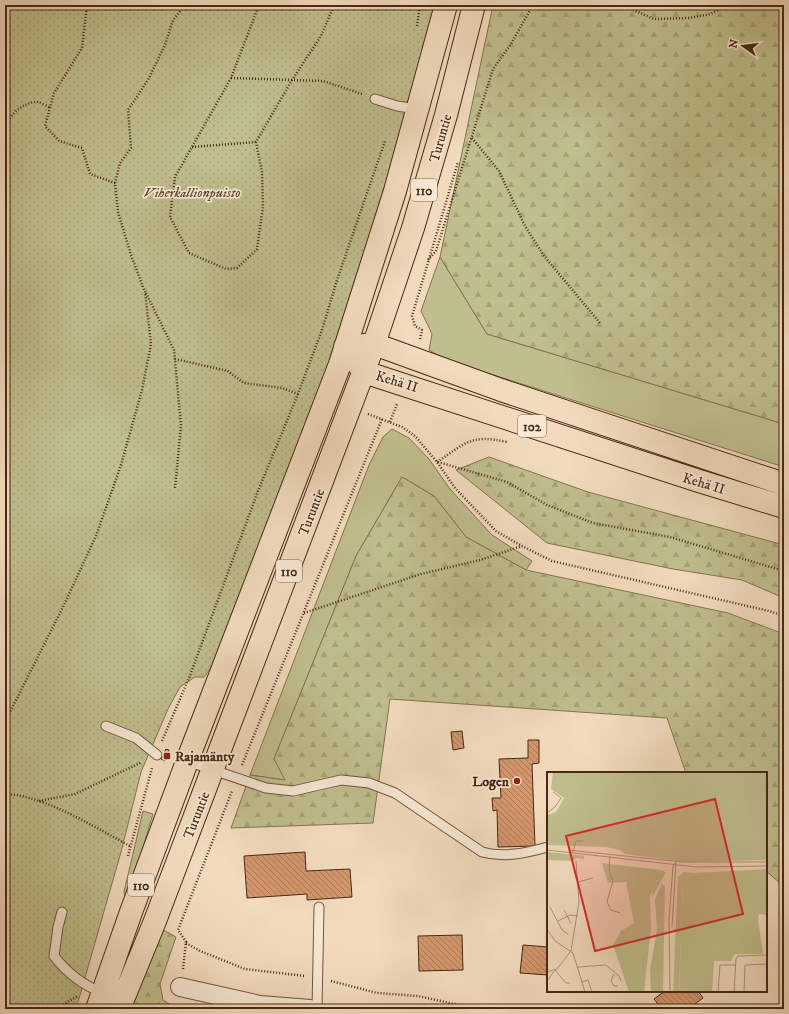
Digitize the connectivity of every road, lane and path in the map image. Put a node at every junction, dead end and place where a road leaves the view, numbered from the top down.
1 (88, 5) edge
2 (185, 5) edge
3 (259, 5) edge
4 (334, 5) edge
5 (420, 5) edge
6 (446, 5) edge
7 (474, 5) edge
8 (533, 5) edge
9 (622, 5) edge
10 (726, 5) edge
11 (416, 28) dead end
12 (231, 78) junction
13 (292, 80) junction
14 (376, 99) joint
15 (50, 108) junction
16 (418, 109) junction
17 (5, 126) edge
18 (387, 135) dead end
19 (472, 137) junction
20 (256, 142) junction
21 (192, 147) junction
22 (458, 162) dead end
23 (115, 183) junction
24 (145, 292) junction
25 (600, 324) dead end
26 (374, 344) junction
27 (345, 347) junction
28 (175, 359) junction
29 (364, 372) junction
30 (298, 394) junction
31 (506, 442) dead end
32 (437, 462) junction
33 (784, 484) edge
34 (175, 488) dead end
35 (784, 506) edge
36 (522, 546) junction
37 (784, 570) edge
38 (304, 613) junction
39 (784, 616) edge
40 (5, 722) edge
41 (106, 726) dead end
42 (156, 755) junction
43 (187, 761) junction
44 (213, 770) junction
45 (237, 778) junction
46 (5, 794) edge
47 (39, 801) junction
48 (130, 846) junction
49 (547, 847) edge
50 (127, 861) dead end
51 (319, 907) dead end
52 (62, 912) dead end
53 (180, 986) joint
54 (106, 1000) edge
55 (55, 1009) edge
56 (310, 1009) edge
57 (317, 1009) edge

1 - 15 path
2 - 23 path
3 - 12 path
4 - 13 path
5 - 11 path
6 - 16 main road, Turuntie / 110
7 - 26 main road, Turuntie / 110
8 - 19 path
9 - 10 path
12 - 13 path
12 - 21 path
13 - 14 path
13 - 20 path
14 - 16 lane
15 - 17 path
15 - 23 path
16 - 27 main road, Turuntie / 110
18 - 30 path
19 - 22 path
19 - 25 path
20 - 21 path
20 - 21 path
23 - 24 path
24 - 28 path
24 - 40 path
26 - 27 main road, Kehä II / 102
26 - 29 main road, Turuntie / 110
26 - 33 main road, Kehä II / 102
27 - 29 main road, Kehä II
27 - 43 main road, Turuntie / 110
28 - 30 path
28 - 34 path
29 - 35 main road, Kehä II / 102
29 - 44 main road, Turuntie / 110
30 - 42 path
31 - 32 path
32 - 36 path
32 - 37 path
32 - 38 path
36 - 38 path
36 - 39 path
38 - 45 path
41 - 42 lane
42 - 47 path
42 - 48 path
43 - 44 lane
43 - 54 main road, Turuntie / 110
44 - 45 lane
44 - 54 main road, Turuntie / 110
45 - 49 lane
45 - 53 path
46 - 47 path
47 - 48 path
48 - 50 path
51 - 57 lane
52 - 54 lane
53 - 56 street
54 - 55 path

